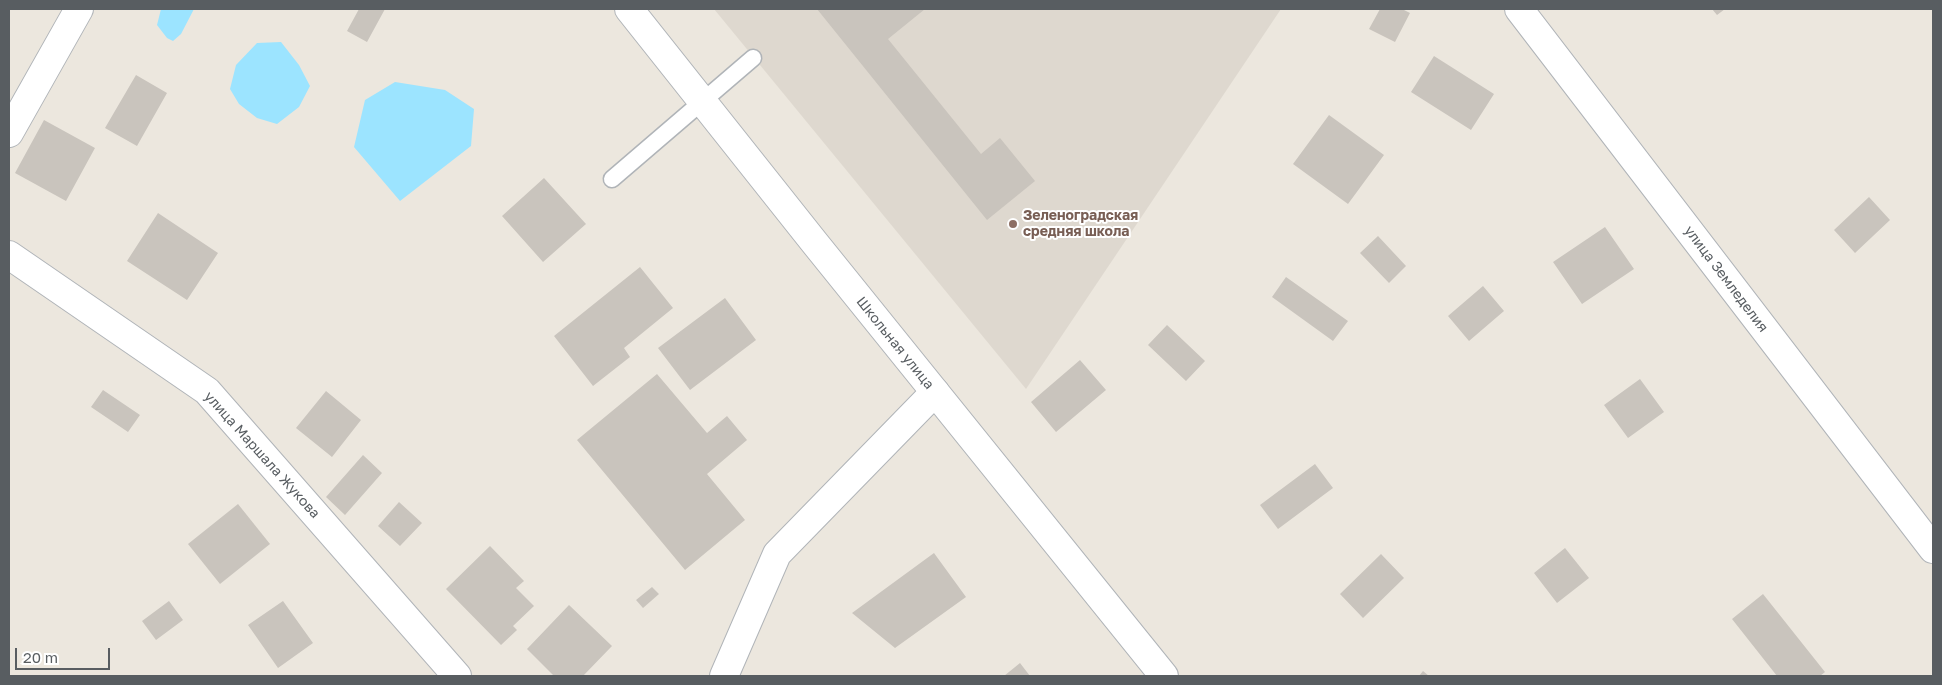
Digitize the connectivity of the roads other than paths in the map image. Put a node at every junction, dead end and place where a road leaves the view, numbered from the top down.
1 (79, 9) edge
2 (629, 9) edge
3 (1519, 9) edge
4 (753, 58) dead end
5 (702, 102) junction
6 (9, 133) edge
7 (612, 179) dead end
8 (9, 255) edge
9 (935, 392) junction
10 (1933, 549) edge
11 (457, 676) edge
12 (724, 676) edge
13 (1164, 676) edge

1 - 6 street
2 - 5 street, Школьная улица
3 - 10 street, улица Земледелия
4 - 5 lane
5 - 7 lane
5 - 9 street, Школьная улица
8 - 11 street, улица Маршала Жукова
9 - 12 street
9 - 13 street, Школьная улица

